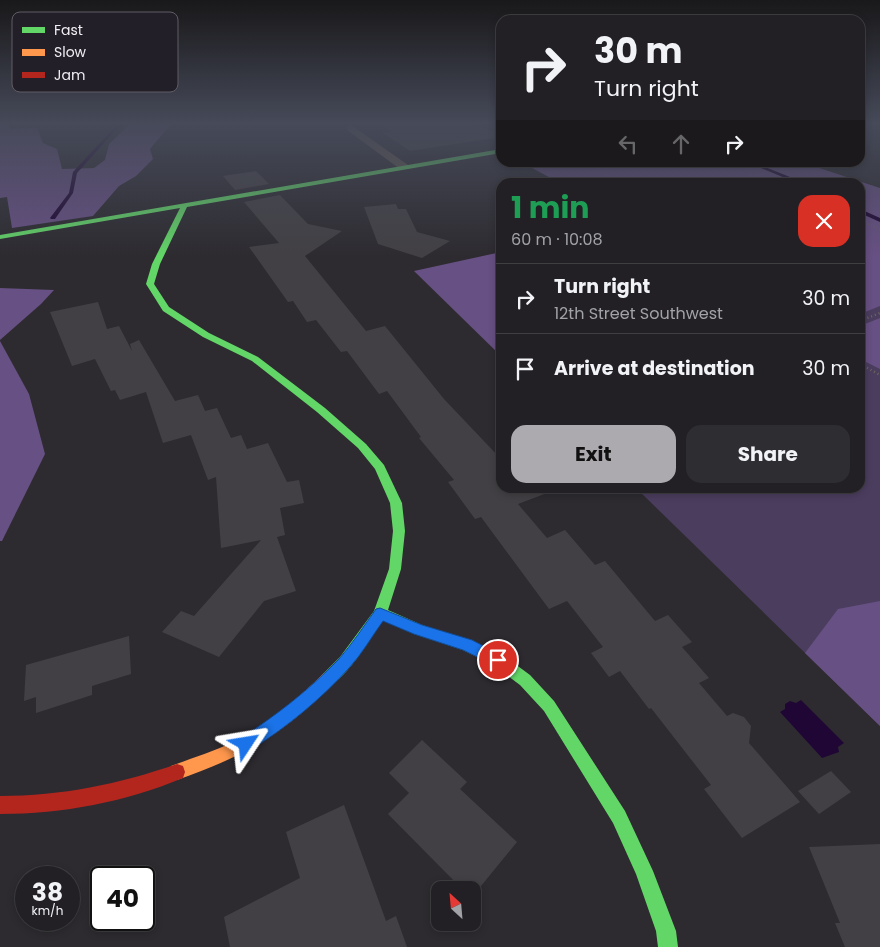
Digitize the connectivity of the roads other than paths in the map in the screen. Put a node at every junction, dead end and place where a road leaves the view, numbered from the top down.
1 (403, 167) edge
2 (184, 206) junction
3 (0, 237) edge
4 (380, 614) junction
5 (0, 805) edge
6 (668, 947) edge

1 - 2 street
2 - 3 street
2 - 4 street
4 - 5 street
4 - 6 street

